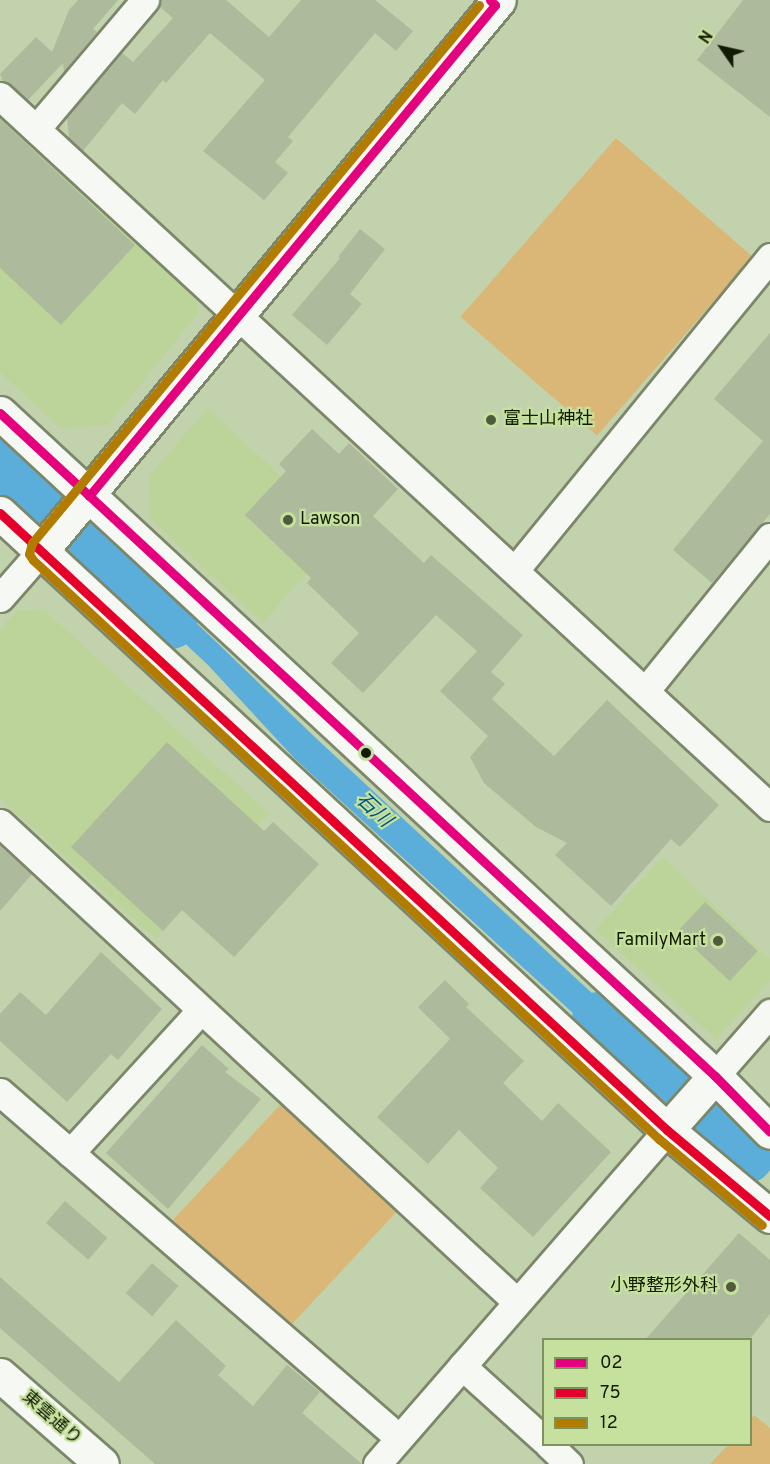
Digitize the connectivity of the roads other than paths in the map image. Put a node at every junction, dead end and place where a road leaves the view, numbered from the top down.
1 (145, 0) edge
2 (495, 2) edge
3 (0, 96) edge
4 (36, 129) junction
5 (769, 258) edge
6 (237, 316) junction
7 (0, 413) edge
8 (89, 496) junction
9 (0, 513) edge
10 (770, 537) edge
11 (41, 551) junction
12 (515, 570) junction
13 (0, 598) edge
14 (646, 690) junction
15 (770, 807) edge
16 (0, 823) edge
17 (201, 1010) junction
18 (770, 1013) edge
19 (715, 1076) junction
20 (0, 1092) edge
21 (667, 1130) junction
22 (770, 1132) edge
23 (70, 1153) junction
24 (770, 1216) edge
25 (517, 1302) junction
26 (462, 1366) junction
27 (0, 1375) edge
28 (399, 1438) junction
29 (542, 1439) edge
30 (550, 1446) edge
31 (102, 1464) edge
32 (377, 1464) edge
33 (569, 1464) edge

1 - 4 street
2 - 6 street
3 - 4 street
4 - 6 street
5 - 12 street
6 - 8 street
6 - 12 street
7 - 8 street
8 - 11 street
8 - 19 street
9 - 11 street
10 - 14 street
11 - 13 street
11 - 21 street
12 - 14 street
14 - 15 street
16 - 17 street
17 - 23 street
17 - 25 street
18 - 19 street
19 - 21 street
19 - 22 street
20 - 23 street
21 - 24 street
21 - 25 street
23 - 28 street
25 - 26 street
26 - 28 street
26 - 29 street
27 - 31 street, 東雲通り
28 - 32 street
30 - 33 street

